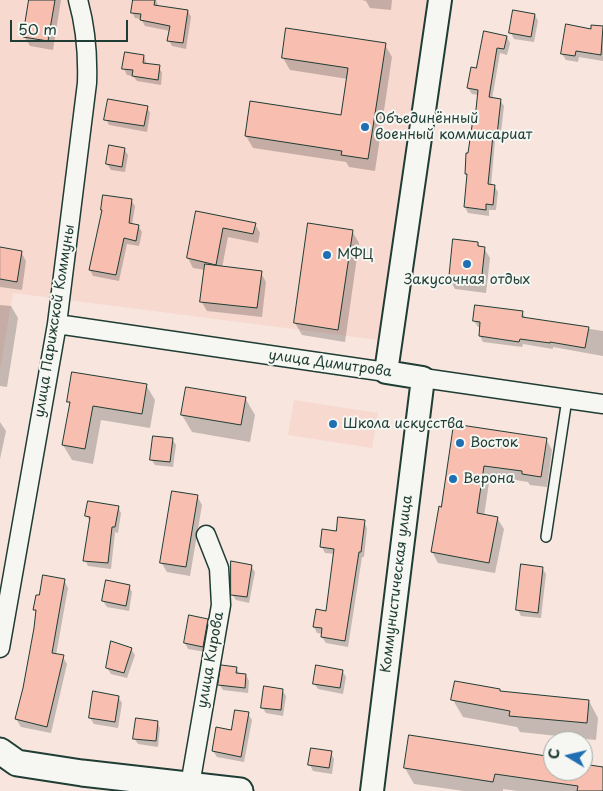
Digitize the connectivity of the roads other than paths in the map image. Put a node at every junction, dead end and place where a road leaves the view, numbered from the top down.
1 (440, 0) edge
2 (84, 3) edge
3 (57, 324) junction
4 (386, 372) junction
5 (423, 378) junction
6 (567, 399) junction
7 (603, 404) edge
8 (206, 535) dead end
9 (546, 537) dead end
10 (0, 648) edge
11 (0, 751) edge
12 (190, 785) junction
13 (240, 791) edge
14 (372, 791) edge

1 - 4 street
2 - 3 street, улица Парижской Коммуны
3 - 4 street, улица Димитрова
3 - 10 street, улица Парижской Коммуны
4 - 5 street, улица Димитрова
5 - 6 street, улица Димитрова
5 - 14 street, Коммунистическая улица
6 - 7 street, улица Димитрова
6 - 9 lane
8 - 12 street, улица Кирова
11 - 12 main road
12 - 13 main road

